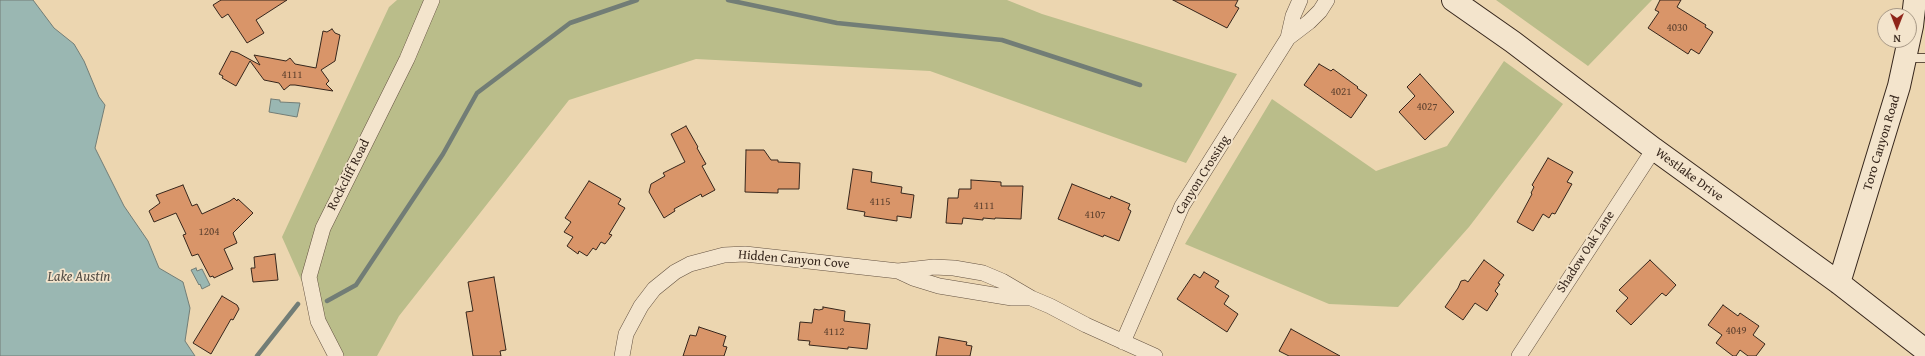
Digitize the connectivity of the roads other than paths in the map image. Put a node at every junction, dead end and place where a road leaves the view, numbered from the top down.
1 (432, 0) edge
2 (1300, 0) edge
3 (1327, 0) edge
4 (1453, 0) edge
5 (1915, 0) edge
6 (1288, 38) junction
7 (1919, 59) edge
8 (1654, 149) junction
9 (898, 271) junction
10 (1839, 283) junction
11 (1031, 298) junction
12 (1123, 342) junction
13 (1925, 350) edge
14 (336, 356) edge
15 (622, 356) edge
16 (1155, 356) edge
17 (1519, 356) edge

1 - 14 street, Rockcliff Road
2 - 6 street, Canyon Crossing
3 - 6 street, Canyon Crossing
4 - 8 street, Westlake Drive
5 - 7 street, Toro Canyon Road
6 - 12 street, Canyon Crossing
7 - 10 street, Toro Canyon Road
8 - 10 street, Westlake Drive
8 - 17 street, Shadow Oak Lane
9 - 11 street, Hidden Canyon Cove
9 - 11 street, Hidden Canyon Cove
9 - 15 street, Hidden Canyon Cove
10 - 13 street, Westlake Drive
11 - 12 street, Hidden Canyon Cove
12 - 16 street, Hidden Canyon Cove

